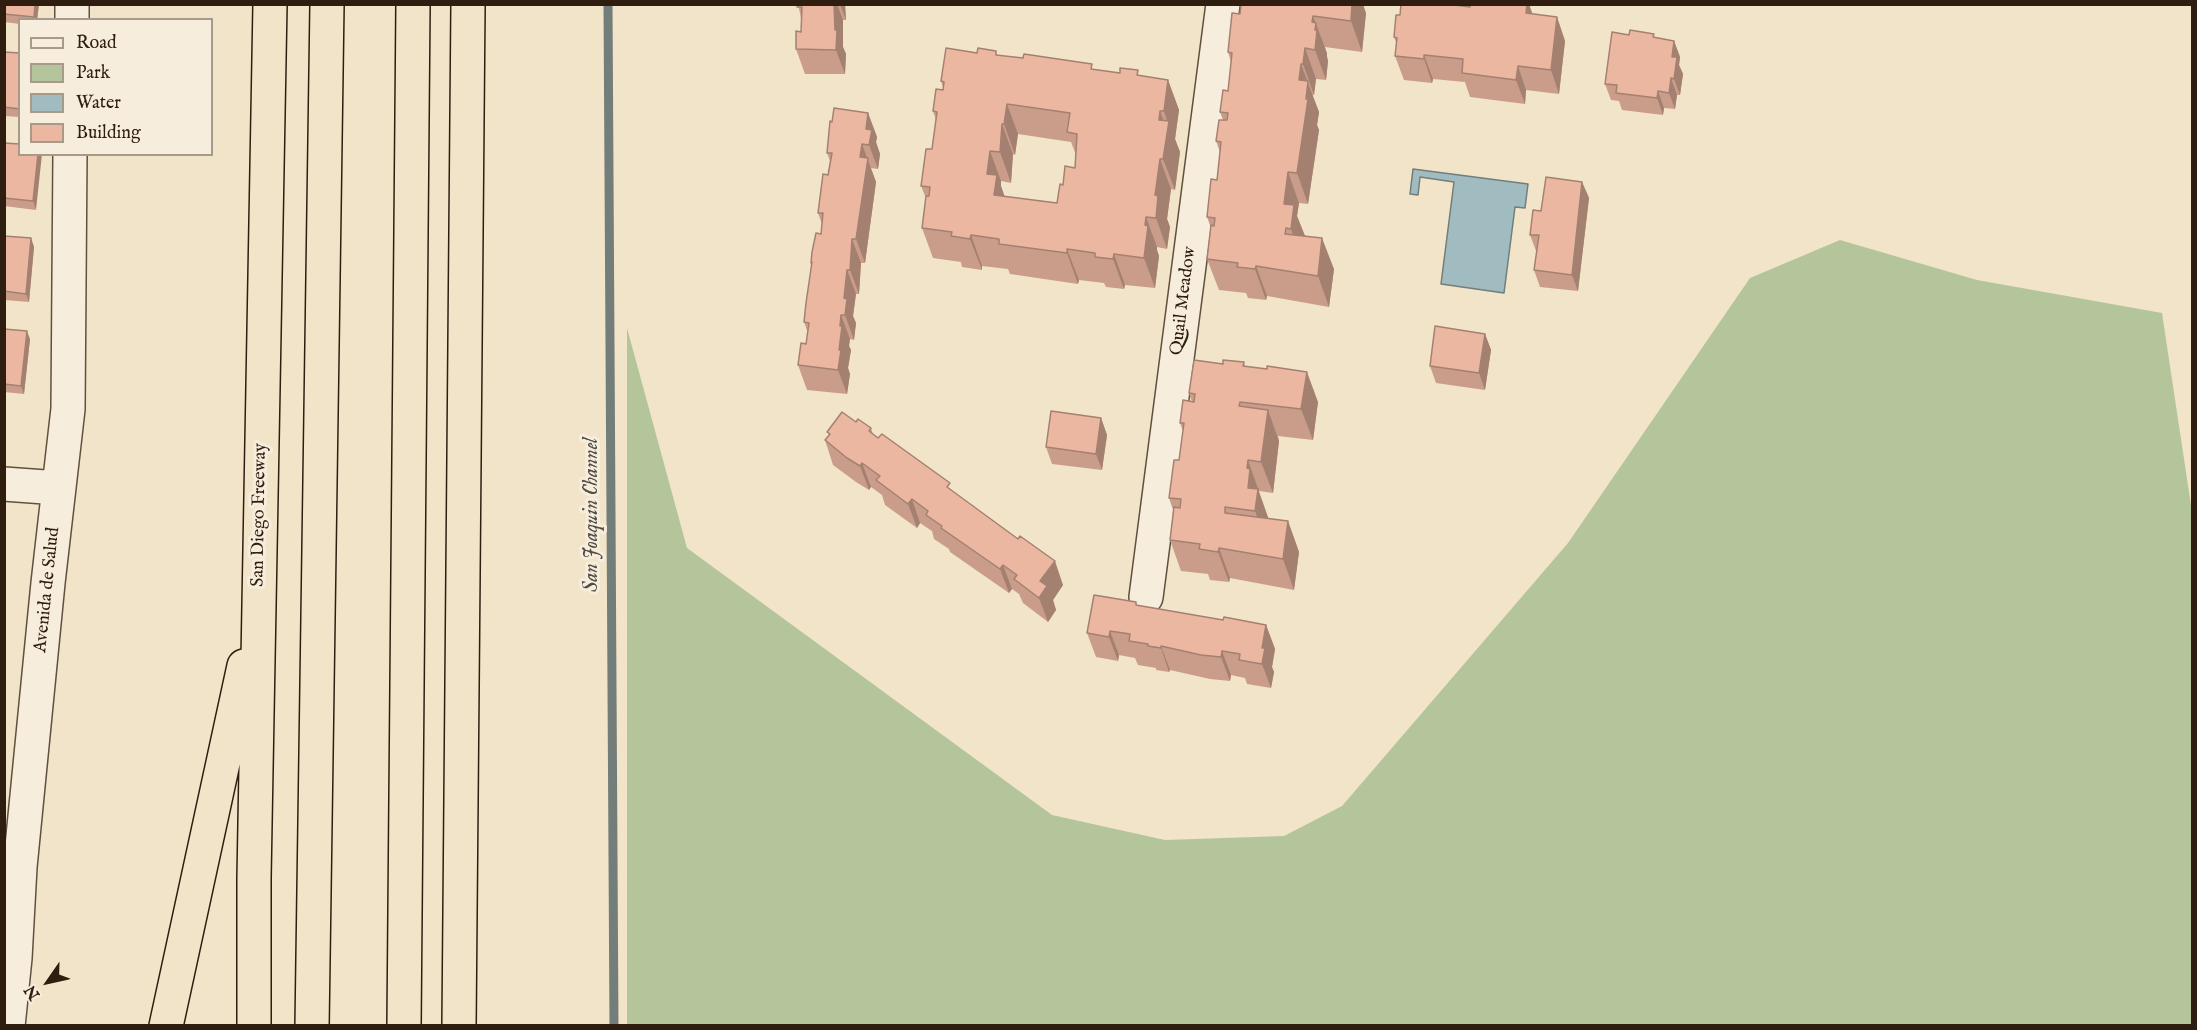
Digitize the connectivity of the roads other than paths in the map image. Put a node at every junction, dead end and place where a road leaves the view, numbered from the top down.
1 (270, 4) edge
2 (327, 4) edge
3 (413, 4) edge
4 (468, 4) edge
5 (1223, 4) edge
6 (70, 156) edge
7 (4, 484) edge
8 (59, 488) junction
9 (259, 596) junction
10 (1146, 597) dead end
11 (8, 1026) edge
12 (166, 1026) edge
13 (254, 1026) edge
14 (312, 1026) edge
15 (404, 1026) edge
16 (459, 1026) edge

1 - 9 highway, San Diego Freeway
2 - 14 highway
3 - 15 highway
4 - 16 highway
5 - 10 street, Quail Meadow
6 - 8 street, Avenida de Salud
7 - 8 street
8 - 11 street, Avenida de Salud
9 - 12 highway
9 - 13 highway, San Diego Freeway

